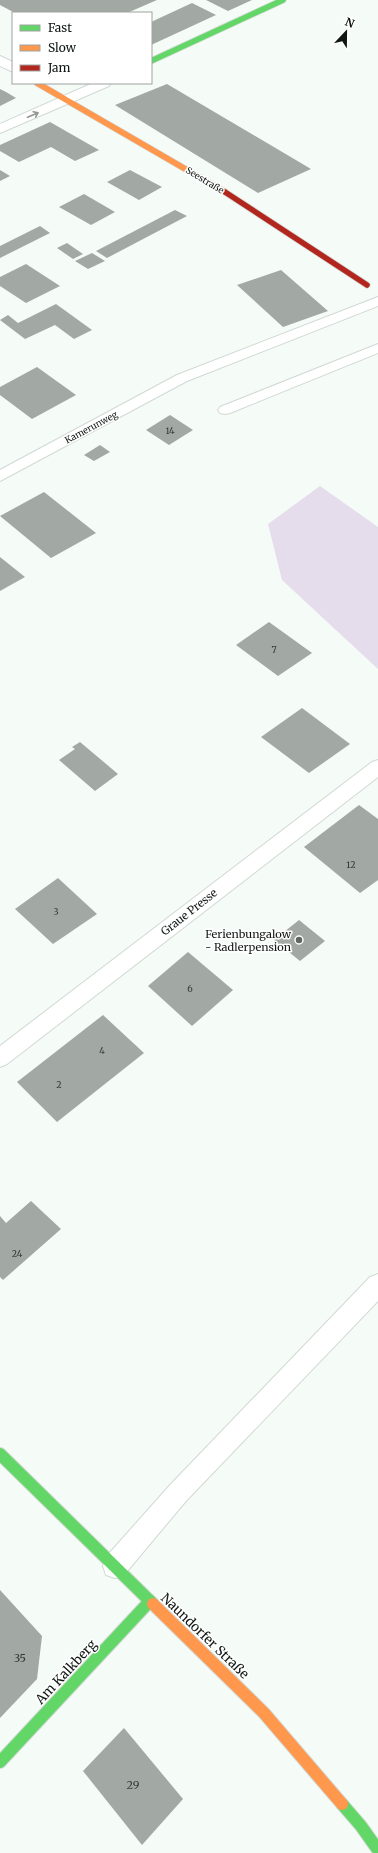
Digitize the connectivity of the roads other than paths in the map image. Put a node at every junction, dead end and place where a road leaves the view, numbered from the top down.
1 (283, 0) edge
2 (0, 60) edge
3 (152, 61) edge
4 (12, 67) edge
5 (39, 84) edge
6 (102, 84) edge
7 (66, 101) junction
8 (0, 129) edge
9 (373, 289) edge
10 (378, 301) edge
11 (378, 348) edge
12 (225, 410) dead end
13 (0, 476) edge
14 (378, 767) edge
15 (0, 1058) edge
16 (378, 1285) edge
17 (0, 1454) edge
18 (115, 1566) junction
19 (150, 1601) junction
20 (0, 1762) edge
21 (378, 1850) edge

1 - 3 street
2 - 4 street
5 - 7 street, Seestraße
6 - 7 street
8 -> 7 street
7 - 9 street, Seestraße
10 - 13 lane, Kamerunweg
11 - 12 lane
14 - 15 lane, Graue Presse
16 - 18 lane
17 - 18 street, Naundorfer Straße
18 - 19 street, Naundorfer Straße
19 - 20 street, Am Kalkberg
19 - 21 street, Naundorfer Straße

